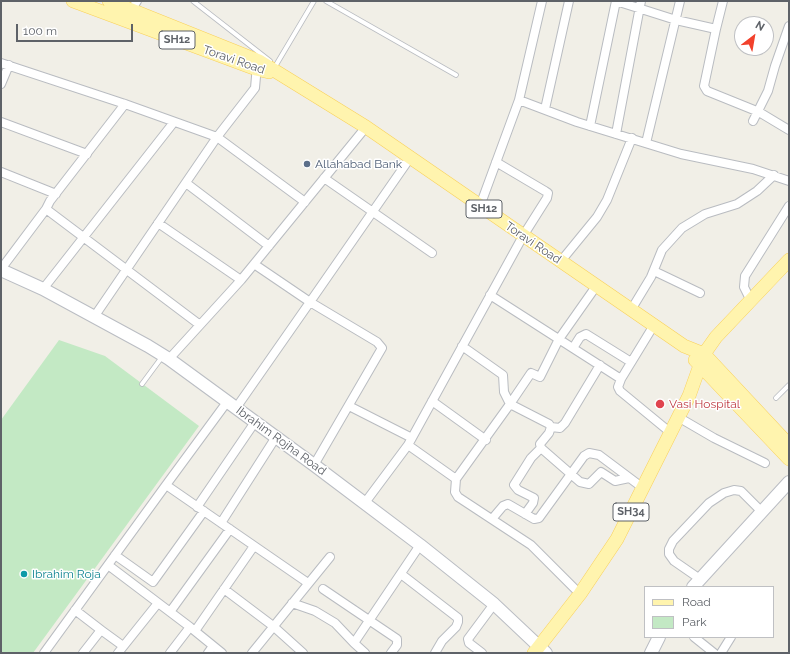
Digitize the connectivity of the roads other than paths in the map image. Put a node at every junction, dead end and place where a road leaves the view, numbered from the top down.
1 (73, 1) edge
2 (109, 1) edge
3 (193, 1) edge
4 (314, 1) edge
5 (326, 1) edge
6 (542, 1) edge
7 (569, 1) edge
8 (616, 1) edge
9 (640, 1) edge
10 (680, 1) edge
11 (723, 1) edge
12 (135, 5) edge
13 (639, 10) junction
14 (676, 20) junction
15 (789, 26) edge
16 (716, 29) junction
17 (786, 44) edge
18 (5, 64) edge
19 (258, 65) junction
20 (279, 70) junction
21 (456, 75) dead end
22 (1, 84) edge
23 (519, 100) junction
24 (125, 104) junction
25 (545, 109) junction
26 (759, 112) junction
27 (753, 121) dead end
28 (1, 122) edge
29 (174, 122) junction
30 (590, 126) junction
31 (366, 127) junction
32 (789, 130) edge
33 (616, 134) junction
34 (217, 137) junction
35 (632, 138) junction
36 (646, 143) junction
37 (87, 154) junction
38 (410, 158) junction
39 (496, 162) junction
40 (1, 172) edge
41 (774, 175) junction
42 (324, 178) junction
43 (789, 181) edge
44 (186, 183) junction
45 (56, 194) junction
46 (305, 202) junction
47 (480, 206) junction
48 (789, 206) edge
49 (46, 209) junction
50 (372, 213) junction
51 (158, 223) junction
52 (523, 236) junction
53 (83, 237) junction
54 (269, 246) junction
55 (432, 253) dead end
56 (789, 260) edge
57 (561, 261) junction
58 (254, 264) junction
59 (1, 269) edge
60 (126, 269) junction
61 (654, 271) junction
62 (241, 280) junction
63 (597, 285) junction
64 (42, 289) junction
65 (700, 293) dead end
66 (490, 295) junction
67 (751, 300) junction
68 (310, 302) junction
69 (631, 310) junction
70 (94, 317) junction
71 (200, 325) junction
72 (654, 325) junction
73 (559, 339) junction
74 (462, 346) junction
75 (573, 348) junction
76 (166, 357) junction
77 (702, 359) junction
78 (631, 362) junction
79 (600, 365) junction
80 (621, 379) junction
81 (142, 384) dead end
82 (789, 385) edge
83 (776, 398) dead end
84 (432, 402) junction
85 (510, 404) junction
86 (232, 405) junction
87 (350, 406) junction
88 (678, 417) junction
89 (255, 422) junction
90 (551, 427) junction
91 (671, 433) junction
92 (276, 437) junction
93 (486, 440) junction
94 (410, 442) junction
95 (789, 445) edge
96 (541, 448) junction
97 (789, 459) edge
98 (765, 464) dead end
99 (314, 465) junction
100 (571, 474) junction
101 (629, 478) junction
102 (456, 479) junction
103 (789, 482) edge
104 (166, 485) junction
105 (643, 488) junction
106 (364, 504) junction
107 (197, 506) junction
108 (204, 512) junction
109 (762, 512) junction
110 (525, 514) junction
111 (492, 519) junction
112 (222, 523) junction
113 (230, 529) junction
114 (420, 545) junction
115 (254, 546) junction
116 (116, 554) junction
117 (330, 557) dead end
118 (108, 565) junction
119 (401, 574) junction
120 (308, 583) junction
121 (697, 583) edge
122 (224, 589) junction
123 (323, 589) dead end
124 (580, 594) junction
125 (158, 603) junction
126 (292, 603) junction
127 (494, 604) junction
128 (75, 610) junction
129 (170, 612) junction
130 (370, 619) junction
131 (273, 626) junction
132 (193, 629) junction
133 (102, 630) junction
134 (658, 638) edge
135 (695, 638) edge
136 (730, 638) edge
137 (354, 643) junction
138 (121, 650) edge
139 (211, 650) edge
140 (539, 651) edge
141 (45, 653) edge
142 (83, 653) edge
143 (170, 653) edge
144 (222, 653) edge
145 (252, 653) edge
146 (303, 653) edge
147 (365, 653) edge
148 (391, 653) edge
149 (435, 653) edge
150 (482, 653) edge
151 (651, 653) edge
152 (714, 653) edge
153 (721, 653) edge

1 - 19 main road, Toravi Road / SH12
2 - 12 main road, Toravi Road / SH12
3 - 20 lane
4 - 20 lane
5 - 21 lane
6 - 23 street
7 - 25 street
8 - 13 street
8 - 30 street
9 - 13 street
10 - 14 street
11 - 16 street
12 - 19 main road, Toravi Road / SH12
13 - 14 street
13 - 33 street
14 - 16 street
14 - 36 street
15 - 17 street
16 - 26 street
17 - 26 street
18 - 22 street
18 - 24 street
19 - 20 main road, Toravi Road / SH12
19 - 34 street
20 - 31 main road, Toravi Road / SH12
23 - 25 street
23 - 39 street
24 - 29 street
24 - 37 street
25 - 30 street
26 - 27 street
26 - 32 street
28 - 37 street
29 - 34 street
29 - 53 street
30 - 33 street
31 - 38 main road, Toravi Road / SH12
31 - 42 street
33 - 35 street
34 - 44 street
34 - 46 street
35 - 36 street
35 - 57 street
36 - 41 street
37 - 45 street
38 - 47 main road, Toravi Road / SH12
38 - 50 street
39 - 47 street
39 - 52 street
40 - 45 street
41 - 43 street
41 - 61 street
42 - 46 street
42 - 50 street
44 - 51 street
44 - 54 street
45 - 49 street
46 - 54 street
47 - 52 main road, Toravi Road / SH12
48 - 67 street
49 - 53 street
49 - 59 street
50 - 55 street
50 - 68 street
51 - 60 street
51 - 62 street
52 - 57 main road, Toravi Road / SH12
52 - 66 street
53 - 60 street
53 - 64 street
54 - 58 street
56 - 67 main road
57 - 63 main road, Toravi Road / SH12
58 - 62 street
58 - 68 street
59 - 64 street, Ibrahim Rojha Road
60 - 70 street
60 - 71 street
61 - 65 street
61 - 69 street
62 - 71 street
63 - 69 main road, Toravi Road / SH12
63 - 73 street
64 - 70 street, Ibrahim Rojha Road
66 - 73 street
66 - 74 street
67 - 77 main road
68 - 86 street
68 - 87 street
69 - 72 main road, Toravi Road / SH12
70 - 76 street, Ibrahim Rojha Road
71 - 76 street
72 - 77 main road, Toravi Road / SH12
72 - 78 street
73 - 75 street
73 - 85 street
74 - 84 street
74 - 85 street
75 - 78 street
75 - 79 street
76 - 81 lane
76 - 86 street, Ibrahim Rojha Road
77 - 88 main road, SH34
77 - 95 main road, SH12
77 - 97 main road, SH12
78 - 80 street
79 - 80 street
79 - 90 street
80 - 91 street
82 - 83 lane
84 - 93 street
84 - 94 street
85 - 90 street
85 - 93 street
86 - 89 street, Ibrahim Rojha Road
86 - 104 street
87 - 94 street
87 - 99 street
88 - 91 main road, SH34
88 - 98 street
89 - 92 street, Ibrahim Rojha Road
89 - 107 street
90 - 96 street
91 - 105 main road, SH34
92 - 99 street, Ibrahim Rojha Road
92 - 112 street
93 - 102 street
94 - 102 street
94 - 106 street
96 - 100 street
96 - 110 street
99 - 106 street, Ibrahim Rojha Road
100 - 101 street
100 - 101 street
100 - 110 street
101 - 105 street
102 - 111 street
103 - 109 street
104 - 107 street
104 - 116 street
105 - 124 main road, SH34
106 - 114 street, Ibrahim Rojha Road
107 - 108 street
108 - 112 street
108 - 116 street
109 - 121 street
109 - 121 street
110 - 111 street
111 - 124 street
112 - 113 street
113 - 115 street
113 - 129 street
114 - 119 street
114 - 127 street, Ibrahim Rojha Road
115 - 120 street
115 - 122 street
116 - 118 street
117 - 120 street
118 - 125 street
118 - 128 street
119 - 130 street
119 - 149 street
120 - 126 street
122 - 131 street
122 - 132 street
123 - 130 street
124 - 140 main road, SH34
125 - 129 street
125 - 138 street
126 - 131 street
126 - 137 street
127 - 140 street, Ibrahim Rojha Road
127 - 150 street
128 - 133 street
128 - 141 street
129 - 132 street
130 - 137 street
130 - 148 street
131 - 145 street
131 - 146 street
132 - 139 street
132 - 143 street
133 - 138 street
133 - 142 street
134 - 151 street
135 - 152 street
136 - 153 street
137 - 147 street
139 - 144 street

